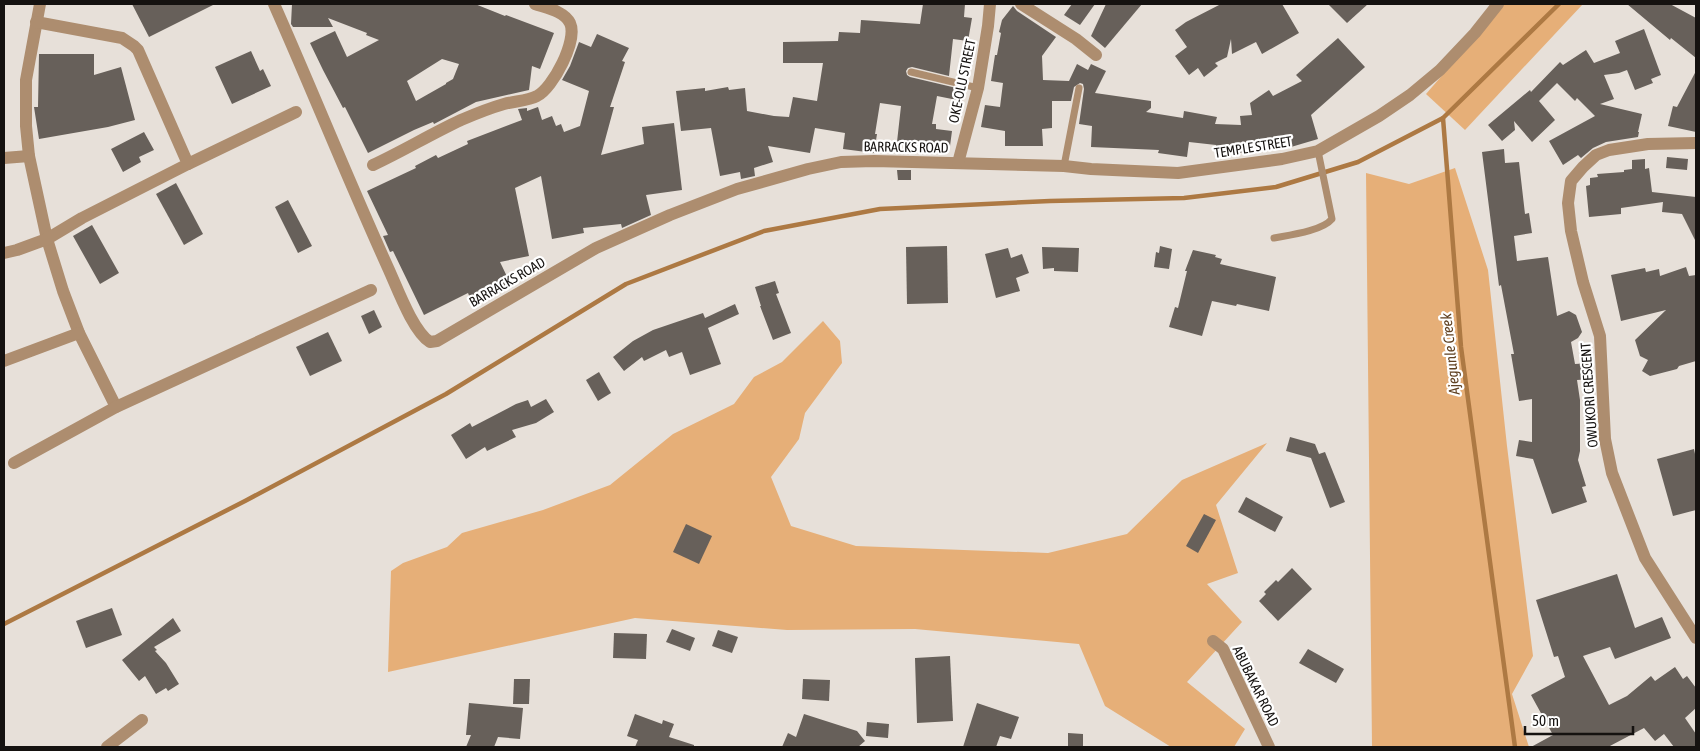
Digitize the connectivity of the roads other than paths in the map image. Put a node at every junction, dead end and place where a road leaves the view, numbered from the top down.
1 (40, 4) edge
2 (274, 4) edge
3 (535, 4) edge
4 (990, 4) edge
5 (1021, 4) edge
6 (1498, 4) edge
7 (36, 22) junction
8 (1096, 55) dead end
9 (911, 72) dead end
10 (978, 88) junction
11 (1080, 88) dead end
12 (296, 112) dead end
13 (1696, 142) edge
14 (1319, 155) junction
15 (29, 156) junction
16 (4, 158) edge
17 (958, 163) junction
18 (188, 164) junction
19 (373, 165) dead end
20 (1064, 166) junction
21 (1274, 238) dead end
22 (47, 239) junction
23 (4, 253) edge
24 (370, 290) dead end
25 (79, 333) junction
26 (4, 361) edge
27 (116, 407) junction
28 (14, 463) dead end
29 (1696, 638) edge
30 (1213, 640) dead end
31 (142, 720) dead end
32 (108, 747) edge
33 (1269, 747) edge

1 - 7 street
2 - 17 street, BARRACKS ROAD
3 - 19 street
4 - 10 street, OKE-OLU STREET
5 - 8 street
6 - 14 street, TEMPLE STREET
7 - 15 street
7 - 18 street
9 - 10 lane
10 - 17 street, OKE-OLU STREET
11 - 20 lane
12 - 18 street
13 - 29 street, OWUKORI CRESCENT
14 - 20 street, TEMPLE STREET
14 - 21 lane
15 - 16 street
15 - 22 street
17 - 20 street, TEMPLE STREET
18 - 22 street
22 - 23 street
22 - 25 street
24 - 27 street
25 - 26 street
25 - 27 street
27 - 28 street
30 - 33 street, ABUBAKAR ROAD
31 - 32 street

